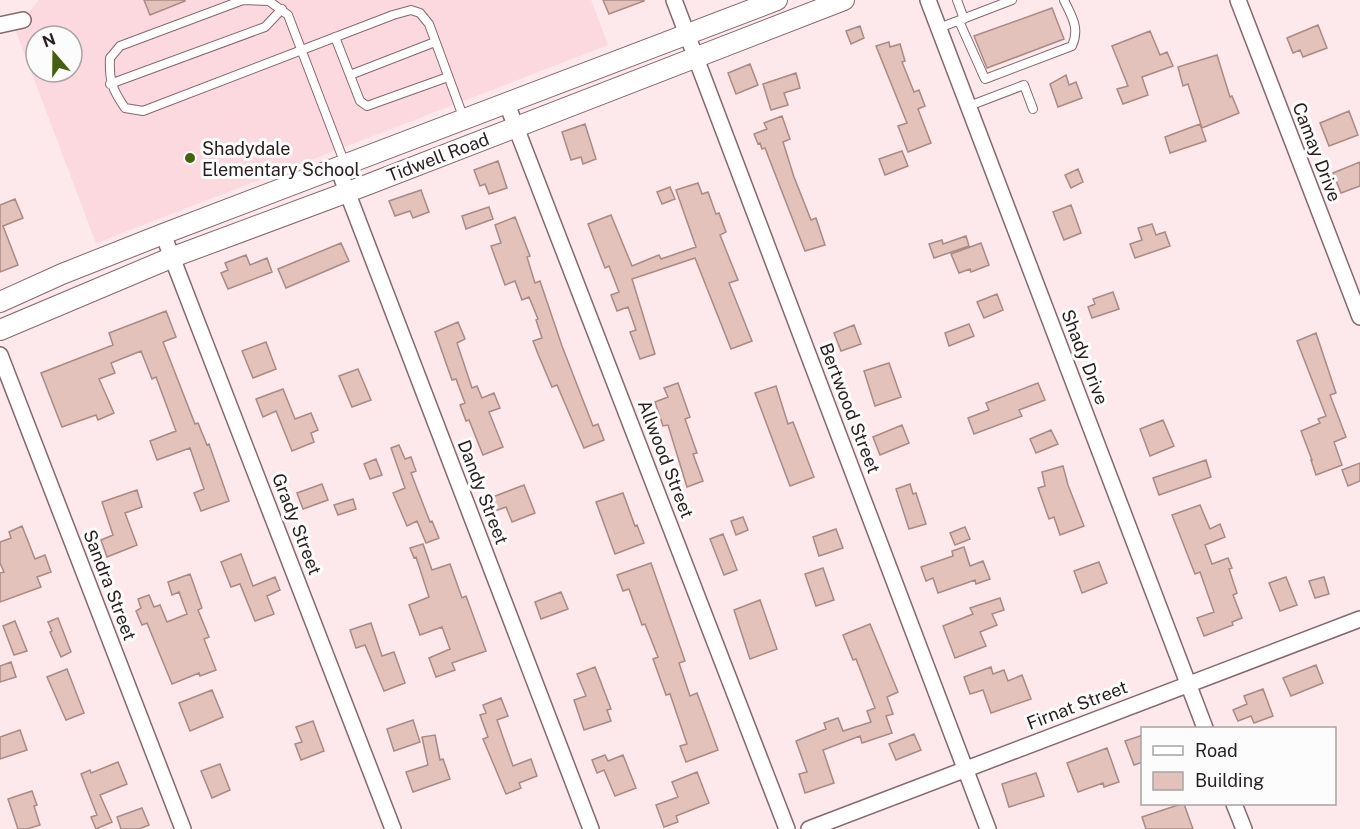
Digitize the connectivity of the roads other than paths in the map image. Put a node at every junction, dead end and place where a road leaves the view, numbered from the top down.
1 (674, 0) edge
2 (777, 0) edge
3 (844, 0) edge
4 (928, 0) edge
5 (957, 0) edge
6 (1012, 0) edge
7 (1065, 0) edge
8 (1238, 0) edge
9 (282, 9) junction
10 (23, 20) dead end
11 (961, 20) junction
12 (0, 25) edge
13 (939, 28) junction
14 (688, 34) junction
15 (335, 37) junction
16 (435, 42) junction
17 (303, 50) junction
18 (696, 56) junction
19 (350, 75) junction
20 (448, 77) junction
21 (110, 84) junction
22 (507, 104) junction
23 (969, 106) junction
24 (1033, 109) dead end
25 (464, 120) junction
26 (517, 126) junction
27 (342, 167) junction
28 (348, 192) junction
29 (163, 234) junction
30 (173, 257) junction
31 (0, 302) edge
32 (1360, 317) edge
33 (0, 330) edge
34 (0, 355) edge
35 (1360, 619) edge
36 (1188, 684) junction
37 (1204, 727) edge
38 (965, 769) junction
39 (1234, 805) edge
40 (183, 829) edge
41 (393, 829) edge
42 (591, 829) edge
43 (787, 829) edge
44 (809, 829) edge
45 (988, 829) edge
46 (1244, 829) edge

1 - 14 street, Bertwood Street
2 - 14 main road, Tidwell Road
3 - 18 main road, Tidwell Road
4 - 13 street, Shady Drive
5 - 11 lane
6 - 11 lane
7 - 11 lane
8 - 32 street, Camay Drive
9 - 17 lane
9 - 21 lane
9 - 21 lane
10 - 12 street
11 - 13 lane
13 - 23 street, Shady Drive
14 - 18 street, Bertwood Street
14 - 22 main road, Tidwell Road
15 - 16 lane
15 - 17 lane
15 - 19 lane
16 - 19 lane
16 - 20 lane
17 - 21 lane
17 - 27 lane
18 - 26 main road, Tidwell Road
18 - 38 street, Bertwood Street
19 - 20 lane
20 - 25 lane
22 - 25 main road, Tidwell Road
22 - 26 street, Allwood Street
23 - 24 lane
23 - 36 street, Shady Drive
25 - 27 main road, Tidwell Road
26 - 28 main road, Tidwell Road
26 - 43 street, Allwood Street
27 - 28 street, Dandy Street
27 - 29 main road, Tidwell Road
28 - 30 main road, Tidwell Road
28 - 42 street, Dandy Street
29 - 30 street, Grady Street
29 - 31 main road, Tidwell Road
30 - 33 main road, Tidwell Road
30 - 41 street, Grady Street
34 - 40 street, Sandra Street
35 - 36 street, Firnat Street
36 - 37 street, Shady Drive
36 - 38 street, Firnat Street
38 - 44 street, Firnat Street
38 - 45 street, Bertwood Street
39 - 46 street

